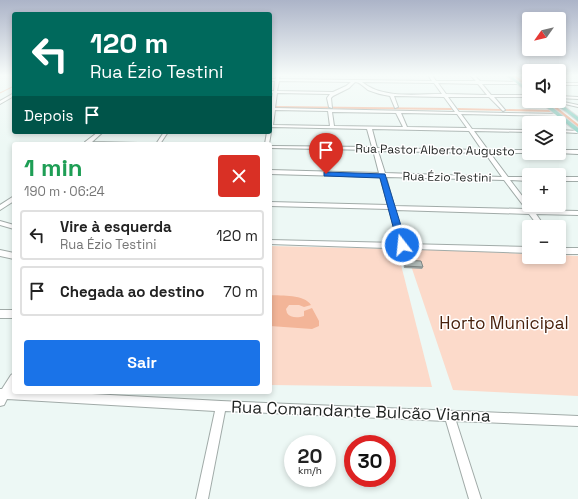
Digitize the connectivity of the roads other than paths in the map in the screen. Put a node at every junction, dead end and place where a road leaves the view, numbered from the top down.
1 (329, 98) edge
2 (393, 98) edge
3 (447, 98) edge
4 (492, 98) edge
5 (566, 104) edge
6 (578, 106) edge
7 (272, 107) edge
8 (331, 108) junction
9 (550, 108) edge
10 (563, 108) edge
11 (397, 109) junction
12 (503, 110) junction
13 (552, 110) junction
14 (457, 111) junction
15 (558, 115) junction
16 (578, 120) edge
17 (272, 126) edge
18 (332, 127) junction
19 (370, 128) junction
20 (406, 129) junction
21 (470, 130) junction
22 (522, 131) edge
23 (566, 131) edge
24 (578, 131) edge
25 (98, 134) edge
26 (87, 142) edge
27 (272, 147) edge
28 (377, 150) junction
29 (485, 151) junction
30 (522, 152) edge
31 (566, 152) edge
32 (578, 152) edge
33 (272, 172) edge
34 (383, 176) junction
35 (506, 178) junction
36 (522, 178) edge
37 (566, 179) edge
38 (578, 179) edge
39 (12, 199) edge
40 (522, 201) edge
41 (272, 204) edge
42 (0, 208) edge
43 (392, 208) junction
44 (522, 212) edge
45 (530, 212) joint
46 (578, 213) edge
47 (536, 220) edge
48 (0, 224) edge
49 (12, 226) edge
50 (272, 242) edge
51 (402, 245) junction
52 (522, 250) edge
53 (566, 250) edge
54 (578, 251) edge
55 (0, 252) edge
56 (12, 255) edge
57 (0, 314) edge
58 (12, 314) edge
59 (12, 381) edge
60 (1, 397) edge
61 (221, 406) junction
62 (449, 415) junction
63 (578, 421) edge
64 (202, 499) edge
65 (475, 499) edge

1 - 8 street
2 - 11 street
3 - 14 street
4 - 12 street
5 - 6 street
7 - 8 street
8 - 11 street
8 - 18 street
9 - 13 main road
10 - 16 main road
11 - 14 street
11 - 20 street
12 - 13 street
12 - 14 street
13 - 15 main road
14 - 15 street
14 - 21 street
15 - 24 main road
17 - 18 street
18 - 19 street
19 - 20 street
19 - 28 street
20 - 21 street
21 - 22 street
21 - 29 street
23 - 24 street
25 - 26 street
27 - 28 street, Rua Pastor Alberto Augusto
28 - 29 street, Rua Pastor Alberto Augusto
28 - 34 street
29 - 30 street, Rua Pastor Alberto Augusto
29 - 35 street
31 - 32 street
33 - 34 street, Rua Ézio Testini
34 - 35 street, Rua Ézio Testini
34 - 43 street
35 - 36 street, Rua Ézio Testini
35 - 40 street
37 - 38 street
39 - 42 street
41 - 43 street
43 - 44 street
43 - 51 street
45 - 46 street
45 - 47 street
48 - 49 street
50 - 51 street
51 - 52 street
53 - 54 street
55 - 56 street
57 - 58 street
59 - 60 street
60 - 61 street, Rua Comandante Bulcão Vianna
61 - 62 street, Rua Comandante Bulcão Vianna
61 - 64 street
62 - 63 street, Rua Comandante Bulcão Vianna
62 - 65 street

